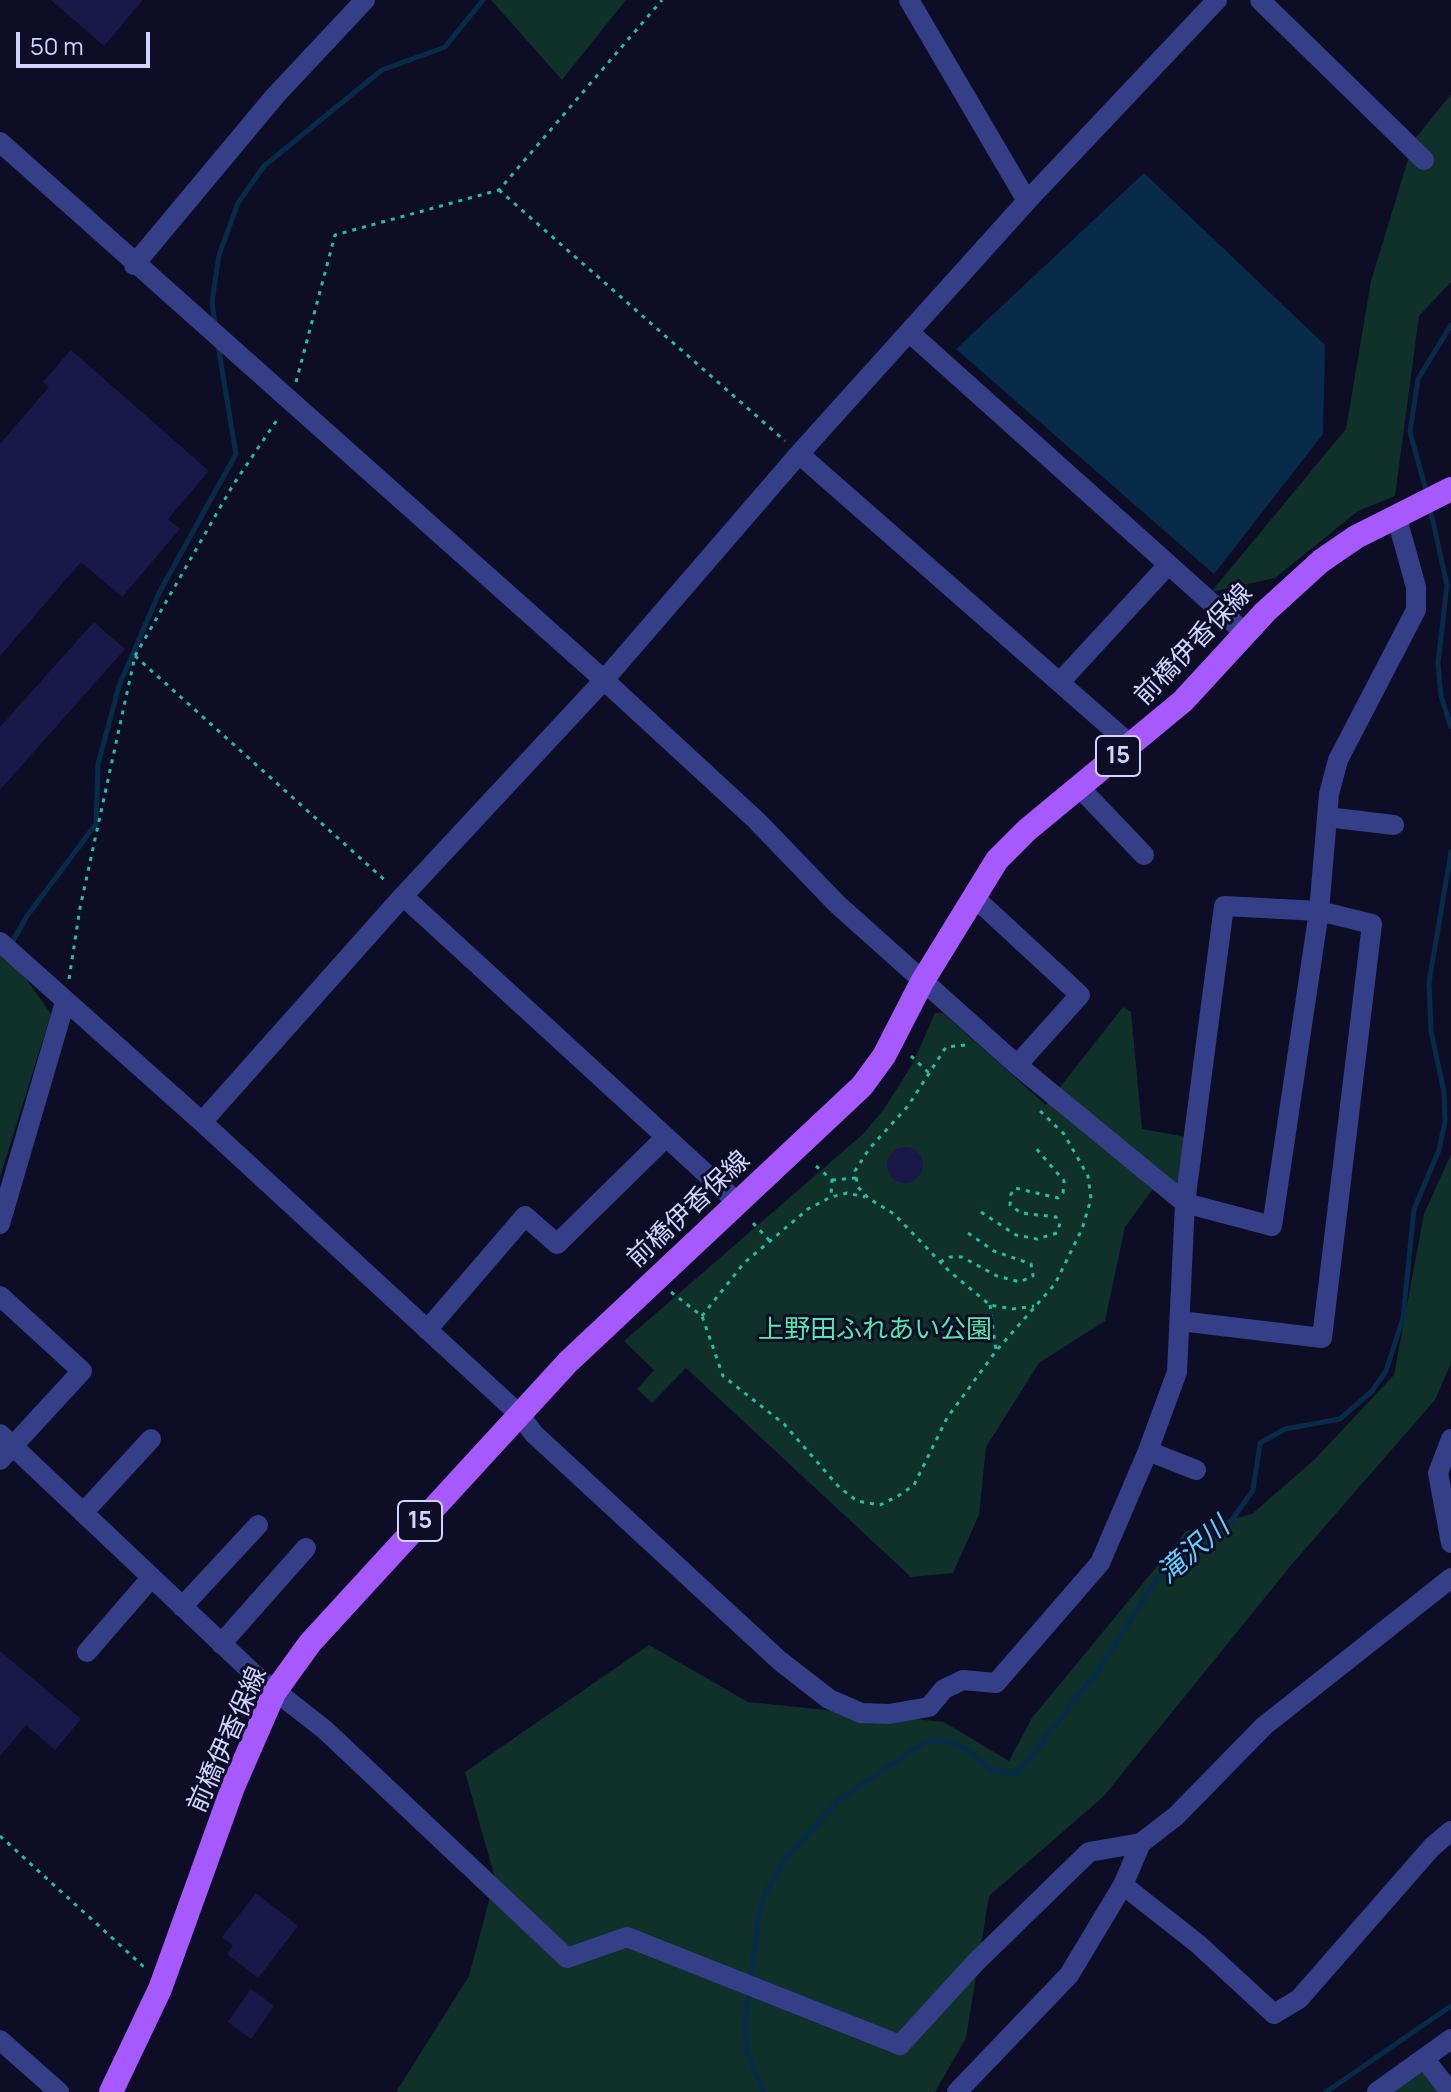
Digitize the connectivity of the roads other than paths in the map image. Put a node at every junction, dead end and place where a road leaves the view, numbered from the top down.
1 (365, 0) edge
2 (909, 0) edge
3 (1217, 0) edge
4 (1260, 0) edge
5 (0, 142) edge
6 (1424, 160) dead end
7 (1027, 201) junction
8 (134, 265) junction
9 (909, 332) junction
10 (799, 454) junction
11 (1448, 490) edge
12 (1403, 512) junction
13 (1168, 565) junction
14 (1245, 633) junction
15 (604, 680) junction
16 (1060, 682) junction
17 (1132, 746) junction
18 (1079, 787) junction
19 (1327, 817) junction
20 (1394, 825) dead end
21 (1144, 855) dead end
22 (403, 896) junction
23 (974, 897) junction
24 (1319, 911) junction
25 (0, 942) edge
26 (922, 982) junction
27 (65, 1002) junction
28 (1017, 1065) junction
29 (202, 1122) junction
30 (666, 1137) junction
31 (737, 1202) junction
32 (1185, 1203) junction
33 (0, 1224) edge
34 (0, 1296) edge
35 (1180, 1321) junction
36 (427, 1330) junction
37 (519, 1414) junction
38 (151, 1439) dead end
39 (1451, 1439) edge
40 (4, 1447) edge
41 (1148, 1451) junction
42 (1196, 1470) dead end
43 (83, 1513) junction
44 (258, 1525) dead end
45 (1451, 1543) edge
46 (306, 1548) dead end
47 (151, 1578) junction
48 (1451, 1578) edge
49 (182, 1607) junction
50 (221, 1644) junction
51 (87, 1652) dead end
52 (274, 1693) junction
53 (1451, 1831) edge
54 (1141, 1843) junction
55 (1123, 1885) junction
56 (1451, 2039) edge
57 (0, 2040) edge
58 (1424, 2058) junction
59 (59, 2092) edge
60 (111, 2092) edge
61 (957, 2092) edge
62 (1377, 2092) edge
63 (1450, 2092) edge

1 - 8 street
2 - 7 street
3 - 7 street
4 - 6 street
5 - 8 street
7 - 9 street
8 - 15 street
9 - 10 street
9 - 13 street
10 - 15 street
10 - 16 street
11 - 12 main road, 前橋伊香保線 / 15
12 - 14 main road, 前橋伊香保線 / 15
12 - 19 street
13 - 14 street
13 - 16 street
14 - 17 main road, 前橋伊香保線 / 15
15 - 22 street
15 - 26 street
16 - 17 street
17 - 18 main road, 前橋伊香保線 / 15
18 - 21 street
18 - 23 main road, 前橋伊香保線 / 15
19 - 20 street
19 - 24 street
22 - 29 street
22 - 30 street
23 - 26 main road, 前橋伊香保線 / 15
23 - 28 street
24 - 32 street
24 - 32 street
24 - 35 street
25 - 27 street
26 - 28 street
26 - 31 main road, 前橋伊香保線 / 15
27 - 29 street
27 - 33 street
28 - 32 street
29 - 36 street
30 - 31 street
30 - 36 street
31 - 37 main road, 前橋伊香保線 / 15
32 - 35 street
34 - 40 street
35 - 41 street
36 - 37 street
37 - 41 street
37 - 52 main road, 前橋伊香保線 / 15
38 - 43 street
39 - 45 street
40 - 43 street
41 - 42 street
43 - 47 street
44 - 49 street
46 - 50 street
47 - 49 street
47 - 51 street
48 - 54 street
49 - 50 street
50 - 52 street
52 - 54 street
52 - 60 main road, 前橋伊香保線 / 15
53 - 55 street
54 - 55 street
55 - 61 street
56 - 58 street
57 - 59 street
58 - 62 street
58 - 63 street

